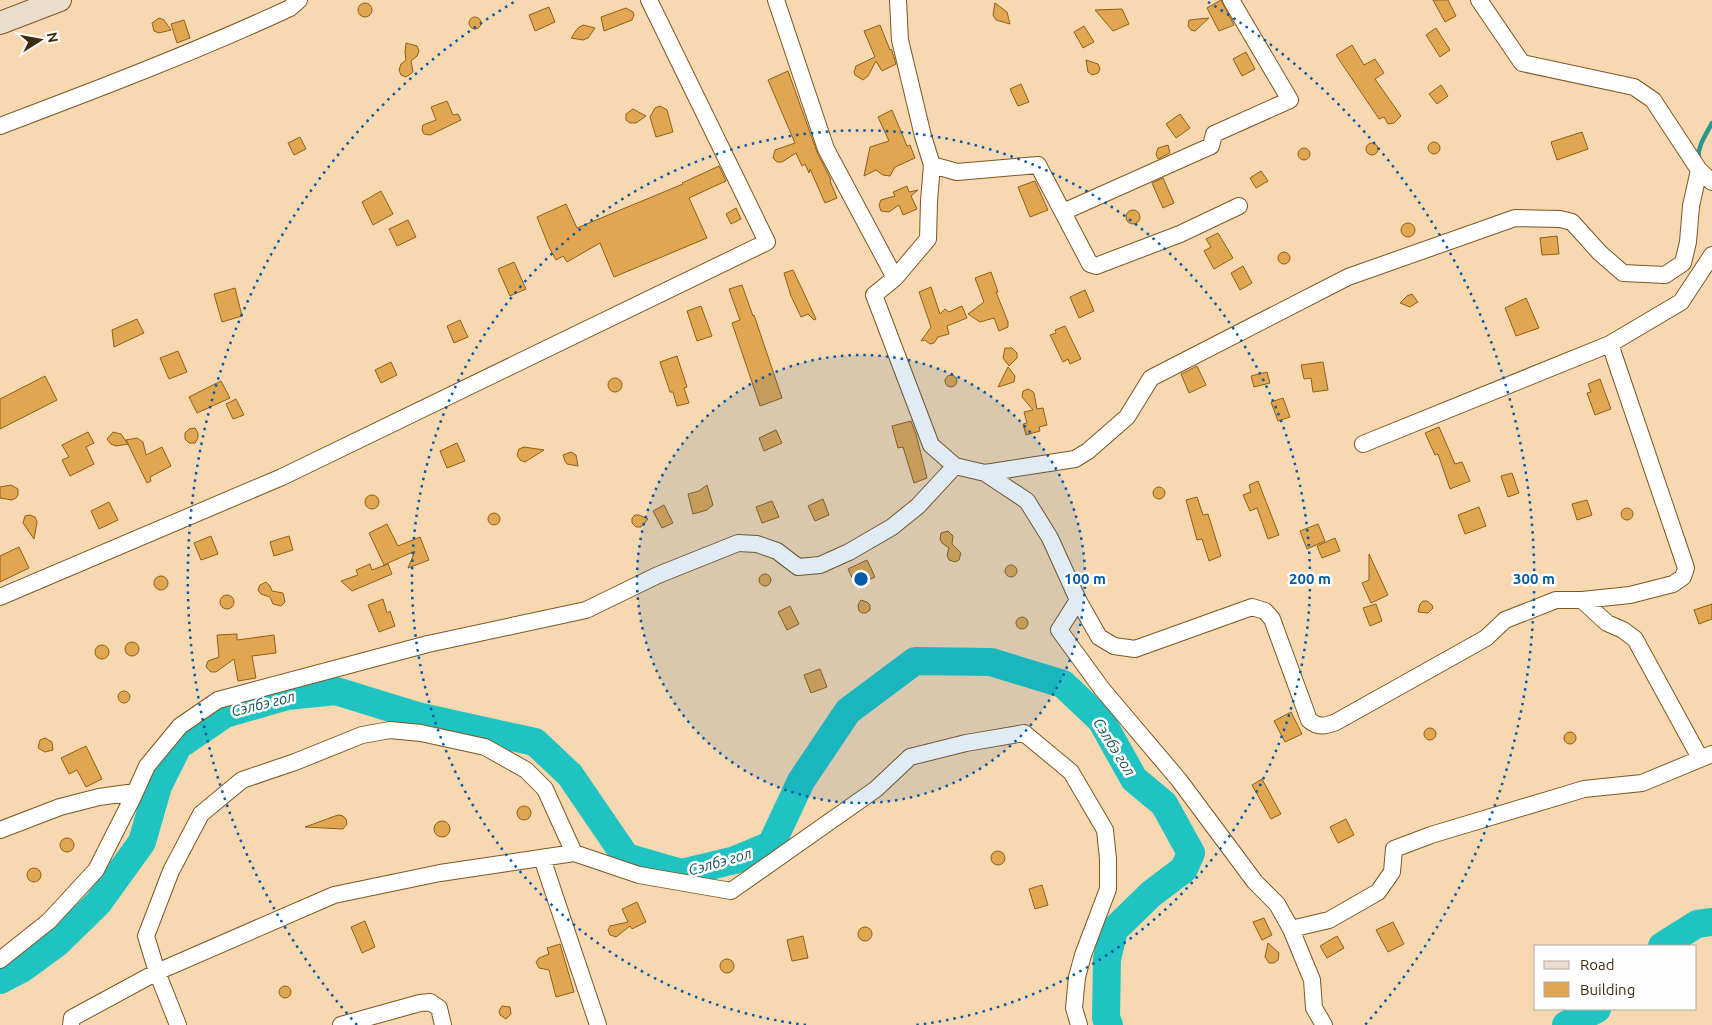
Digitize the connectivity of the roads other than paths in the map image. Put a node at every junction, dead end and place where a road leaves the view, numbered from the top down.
1 (60, 0) edge
2 (299, 0) edge
3 (649, 0) edge
4 (776, 0) edge
5 (898, 0) edge
6 (1231, 0) edge
7 (1479, 0) edge
8 (0, 23) edge
9 (0, 126) edge
10 (932, 165) junction
11 (1699, 170) junction
12 (1712, 182) edge
13 (1239, 206) dead end
14 (1063, 212) junction
15 (1712, 255) edge
16 (895, 278) junction
17 (1610, 344) junction
18 (1363, 444) dead end
19 (956, 466) junction
20 (985, 473) junction
21 (0, 597) edge
22 (1078, 600) junction
23 (1582, 600) junction
24 (1706, 756) edge
25 (135, 792) junction
26 (0, 830) edge
27 (574, 853) junction
28 (542, 858) junction
29 (1291, 929) junction
30 (0, 960) edge
31 (157, 972) junction
32 (71, 1025) edge
33 (178, 1025) edge
34 (341, 1025) edge
35 (443, 1025) edge
36 (598, 1025) edge
37 (1078, 1025) edge
38 (1324, 1025) edge

1 - 8 main road
2 - 9 street
3 - 21 street
4 - 16 street
5 - 10 street
6 - 14 street
7 - 11 street
10 - 14 street
10 - 16 street
11 - 12 street
11 - 20 street
13 - 14 street
15 - 17 street
16 - 19 street
17 - 18 street
17 - 23 street
19 - 20 street
19 - 25 street
20 - 22 street
22 - 23 street
22 - 29 street
23 - 24 street
24 - 29 street
25 - 26 street
25 - 30 street
27 - 28 street
27 - 31 street
27 - 37 street
28 - 31 street
28 - 36 street
29 - 38 street
31 - 32 street
31 - 33 street
34 - 35 street

